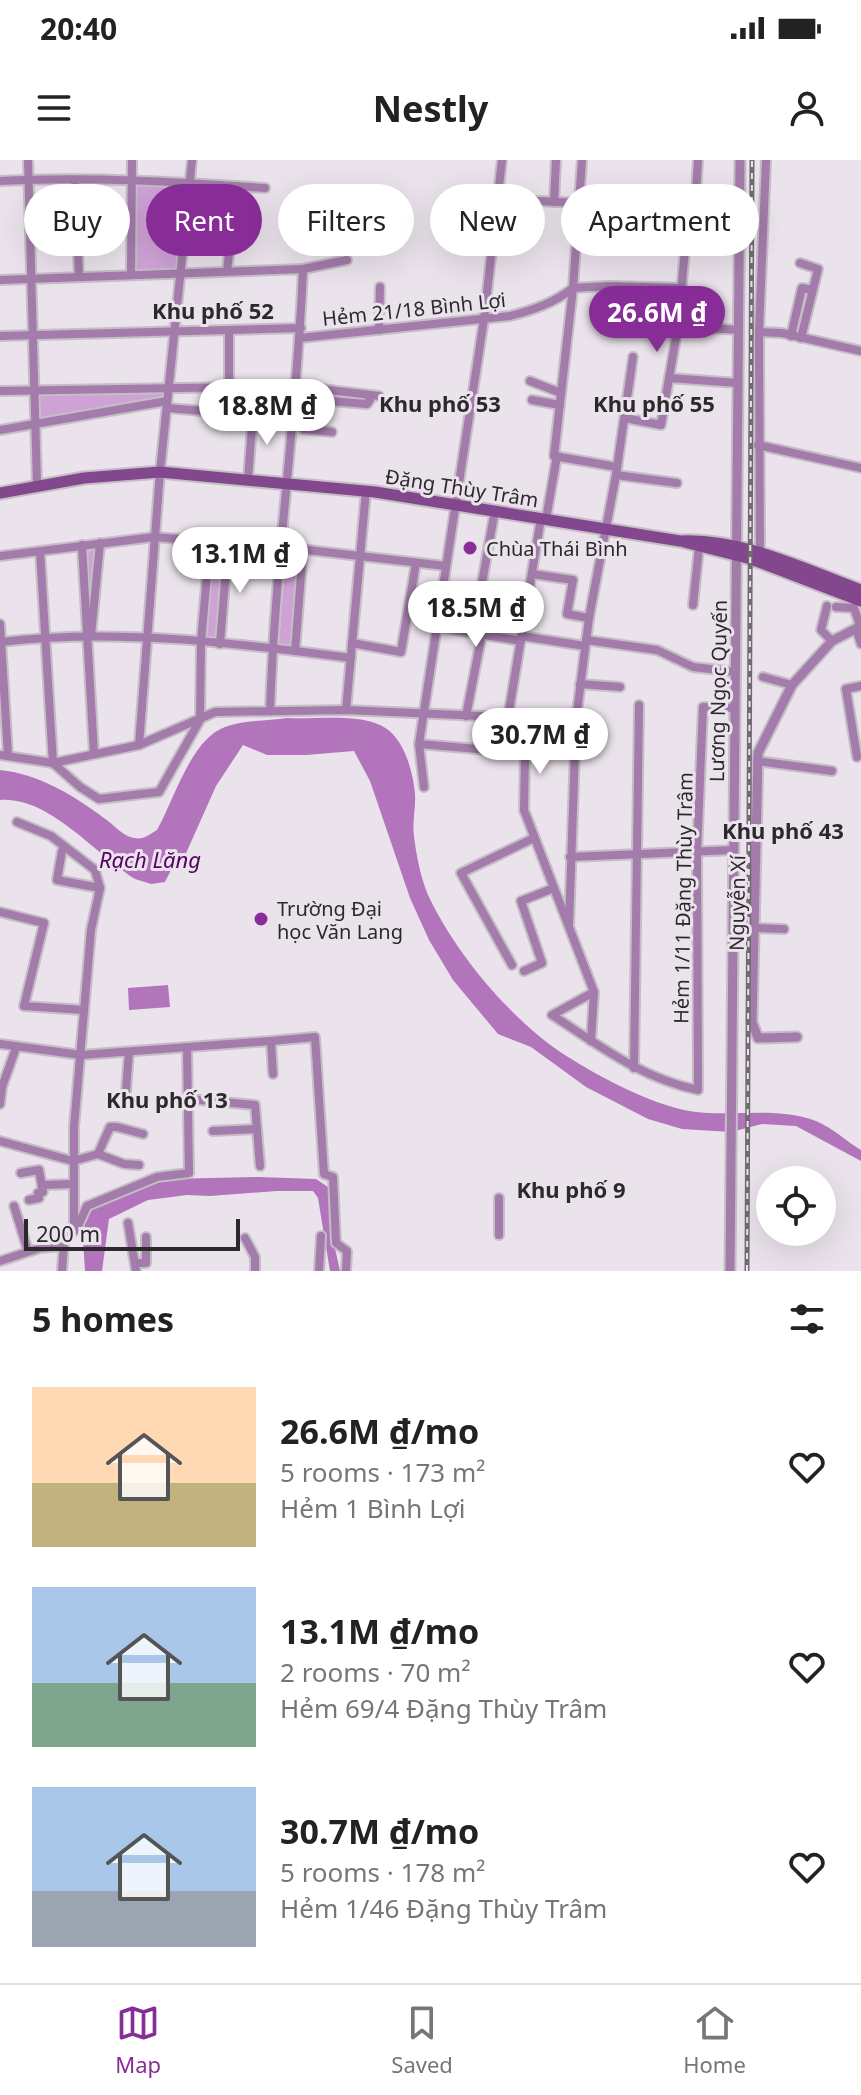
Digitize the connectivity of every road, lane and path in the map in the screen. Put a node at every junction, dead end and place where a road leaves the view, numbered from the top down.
1 (28, 160) edge
2 (132, 160) edge
3 (192, 160) edge
4 (502, 160) edge
5 (556, 160) edge
6 (582, 160) edge
7 (698, 160) edge
8 (740, 160) edge
9 (766, 160) edge
10 (29, 179) junction
11 (0, 181) edge
12 (75, 181) junction
13 (132, 182) junction
14 (189, 183) junction
15 (205, 184) edge
16 (500, 184) edge
17 (580, 184) edge
18 (262, 188) edge
19 (265, 188) dead end
20 (545, 202) edge
21 (554, 202) junction
22 (561, 202) edge
23 (229, 256) edge
24 (491, 256) edge
25 (575, 256) edge
26 (347, 260) dead end
27 (800, 263) dead end
28 (303, 269) junction
29 (227, 271) junction
30 (180, 274) junction
31 (131, 275) junction
32 (79, 277) junction
33 (31, 279) junction
34 (0, 280) edge
35 (380, 287) dead end
36 (573, 288) junction
37 (681, 288) junction
38 (484, 319) junction
39 (678, 326) junction
40 (229, 330) junction
41 (379, 330) junction
42 (739, 330) junction
43 (175, 331) junction
44 (759, 332) junction
45 (301, 333) junction
46 (33, 335) junction
47 (0, 336) edge
48 (796, 337) junction
49 (861, 351) edge
50 (633, 357) dead end
51 (669, 378) junction
52 (530, 381) dead end
53 (738, 383) junction
54 (229, 385) junction
55 (296, 386) junction
56 (169, 387) junction
57 (307, 387) junction
58 (35, 390) junction
59 (0, 391) edge
60 (561, 393) junction
61 (306, 399) junction
62 (532, 400) dead end
63 (167, 405) junction
64 (560, 405) junction
65 (228, 413) dead end
66 (253, 413) dead end
67 (625, 418) junction
68 (36, 424) junction
69 (0, 430) edge
70 (332, 432) dead end
71 (758, 445) junction
72 (557, 456) junction
73 (861, 468) edge
74 (617, 471) junction
75 (160, 472) junction
76 (248, 479) junction
77 (286, 483) junction
78 (677, 483) dead end
79 (37, 485) junction
80 (366, 491) junction
81 (0, 493) edge
82 (456, 504) junction
83 (495, 510) junction
84 (543, 519) junction
85 (606, 530) junction
86 (154, 537) junction
87 (210, 541) junction
88 (680, 541) junction
89 (100, 543) junction
90 (228, 543) junction
91 (82, 545) junction
92 (282, 547) junction
93 (699, 548) junction
94 (303, 550) junction
95 (40, 551) junction
96 (737, 552) junction
97 (760, 553) junction
98 (0, 556) edge
99 (361, 556) junction
100 (416, 563) junction
101 (446, 566) junction
102 (532, 574) junction
103 (861, 590) edge
104 (861, 601) edge
105 (693, 605) dead end
106 (589, 618) junction
107 (0, 624) edge
108 (437, 627) junction
109 (859, 627) edge
110 (477, 633) junction
111 (89, 635) junction
112 (45, 636) junction
113 (146, 638) junction
114 (521, 638) junction
115 (832, 641) junction
116 (1, 642) edge
117 (201, 642) junction
118 (352, 643) junction
119 (586, 643) junction
120 (220, 644) junction
121 (861, 644) edge
122 (272, 650) junction
123 (295, 651) junction
124 (351, 658) junction
125 (736, 672) junction
126 (763, 677) dead end
127 (580, 684) junction
128 (792, 685) junction
129 (861, 686) edge
130 (620, 687) dead end
131 (639, 705) dead end
132 (735, 708) junction
133 (270, 710) junction
134 (346, 710) junction
135 (424, 714) junction
136 (466, 716) junction
137 (508, 717) junction
138 (529, 718) junction
139 (200, 719) junction
140 (576, 720) junction
141 (419, 744) junction
142 (139, 745) junction
143 (525, 753) junction
144 (94, 754) junction
145 (4, 755) edge
146 (857, 757) dead end
147 (757, 761) junction
148 (53, 763) junction
149 (832, 771) dead end
150 (424, 787) dead end
151 (17, 822) dead end
152 (534, 838) junction
153 (734, 850) junction
154 (62, 851) dead end
155 (697, 852) junction
156 (637, 855) junction
157 (570, 857) junction
158 (100, 888) junction
159 (554, 888) junction
160 (0, 912) edge
161 (569, 926) junction
162 (754, 928) junction
163 (784, 929) dead end
164 (512, 965) dead end
165 (524, 971) dead end
166 (594, 992) junction
167 (84, 1010) junction
168 (797, 1037) dead end
169 (271, 1041) junction
170 (591, 1041) junction
171 (0, 1044) edge
172 (16, 1048) junction
173 (187, 1048) junction
174 (129, 1052) junction
175 (81, 1055) junction
176 (634, 1068) junction
177 (273, 1074) dead end
178 (126, 1091) dead end
179 (188, 1099) junction
180 (0, 1104) edge
181 (257, 1129) junction
182 (213, 1131) dead end
183 (143, 1134) dead end
184 (0, 1141) edge
185 (98, 1154) junction
186 (73, 1161) junction
187 (139, 1165) dead end
188 (260, 1166) dead end
189 (21, 1173) dead end
190 (73, 1184) junction
191 (42, 1185) junction
192 (499, 1198) dead end
193 (29, 1200) dead end
194 (14, 1206) dead end
195 (128, 1223) dead end
196 (74, 1231) junction
197 (499, 1235) dead end
198 (321, 1236) dead end
199 (146, 1237) dead end
200 (245, 1238) dead end
201 (63, 1246) junction
202 (28, 1251) junction
203 (0, 1261) edge
204 (136, 1267) edge
205 (62, 1271) edge
206 (255, 1271) edge
207 (319, 1271) edge
208 (346, 1271) edge
209 (730, 1271) edge

1 - 10 street
2 - 13 street
3 - 14 street
4 - 16 street
5 - 21 street
6 - 17 street
7 - 37 street
8 - 42 street, Lương Ngọc Quyến
9 - 44 street
10 - 11 street
10 - 12 street
10 - 33 street
12 - 13 street
12 - 32 street
13 - 14 street
13 - 31 street
14 - 15 street
14 - 30 street
18 - 19 street
20 - 21 street
21 - 22 street
23 - 29 street
24 - 38 street
25 - 36 street
26 - 28 street
27 - 48 street
28 - 29 street
28 - 45 street
29 - 30 street
30 - 31 street
30 - 43 street
31 - 32 street
32 - 33 street
33 - 34 street
33 - 46 street
35 - 41 street
36 - 37 street
36 - 38 street, Hẻm 21/18 Bình Lợi
36 - 60 street
37 - 39 street
38 - 41 street, Hẻm 21/18 Bình Lợi
38 - 82 street
39 - 42 street
39 - 51 street
40 - 43 street, Hẻm 21/18 Bình Lợi
40 - 45 street, Hẻm 21/18 Bình Lợi
40 - 54 street
41 - 45 street, Hẻm 21/18 Bình Lợi
42 - 53 street, Lương Ngọc Quyến
43 - 46 street, Hẻm 21/18 Bình Lợi
43 - 56 street
44 - 48 street
44 - 71 street
45 - 55 street
46 - 47 street, Hẻm 21/18 Bình Lợi
46 - 58 street
48 - 49 street
50 - 67 street
51 - 53 street
51 - 67 street
52 - 60 street
53 - 96 street, Lương Ngọc Quyến
54 - 55 street
54 - 56 street
55 - 57 street
55 - 77 street
56 - 58 street
56 - 63 street
57 - 61 street
57 - 61 street
58 - 59 street
58 - 68 street
60 - 64 street
61 - 70 street
62 - 64 street
63 - 65 street
63 - 68 street
63 - 75 street
64 - 72 street
66 - 76 street
67 - 74 street
68 - 69 street
68 - 79 street
71 - 73 street
71 - 97 street
72 - 74 street
72 - 84 street
74 - 78 street
74 - 85 street
75 - 76 main road, Đặng Thùy Trâm
75 - 79 main road, Đặng Thùy Trâm
75 - 86 street
76 - 77 main road, Đặng Thùy Trâm
77 - 80 main road, Đặng Thùy Trâm
77 - 92 street
79 - 81 main road, Đặng Thùy Trâm
80 - 82 main road, Đặng Thùy Trâm
80 - 99 street
82 - 83 main road, Đặng Thùy Trâm
82 - 101 street
83 - 84 main road, Đặng Thùy Trâm
83 - 110 street
84 - 85 main road, Đặng Thùy Trâm
84 - 102 street
85 - 88 main road, Đặng Thùy Trâm
85 - 106 street
86 - 87 street
86 - 89 street
86 - 113 street
87 - 90 street
87 - 117 street
88 - 93 main road, Đặng Thùy Trâm
88 - 96 main road, Đặng Thùy Trâm
89 - 91 street
89 - 111 street
90 - 92 street
90 - 120 street
91 - 95 street
91 - 111 street
92 - 94 street
92 - 122 street
93 - 96 main road, Đặng Thùy Trâm
93 - 105 street
94 - 99 street
94 - 123 street
95 - 98 street
95 - 112 street
96 - 97 main road, Đặng Thùy Trâm
96 - 104 main road, Đặng Thùy Trâm
96 - 125 street, Lương Ngọc Quyến
97 - 103 main road, Đặng Thùy Trâm
99 - 100 street
99 - 118 street
100 - 101 street
100 - 118 street
101 - 108 street
102 - 106 street
102 - 114 street
106 - 119 street
107 - 116 street
108 - 110 street
108 - 135 street
109 - 115 street, Nguyễn Xí
109 - 115 street
109 - 121 street
110 - 114 street
110 - 136 street
111 - 112 street
111 - 113 street
111 - 144 street
112 - 116 street
112 - 148 street
113 - 117 street
113 - 142 street
114 - 119 street
114 - 137 street
115 - 128 street, Nguyễn Xí
116 - 145 street
117 - 120 street
117 - 139 street
118 - 124 street
119 - 125 street
119 - 127 street
120 - 122 street
122 - 123 street
122 - 133 street
123 - 124 street
124 - 134 street
125 - 132 street, Lương Ngọc Quyến
126 - 128 street
127 - 130 street
127 - 140 street
128 - 147 street, Nguyễn Xí
129 - 146 street
131 - 156 street
132 - 153 street, Lương Ngọc Quyến
132 - 155 street, Hẻm 1/11 Đặng Thùy Trâm
133 - 134 street
133 - 139 street
134 - 135 street
135 - 136 street
135 - 141 street
136 - 137 street
137 - 138 street
138 - 140 street
138 - 143 street
139 - 142 street
139 - 148 street
140 - 157 street
141 - 143 street
141 - 150 street
142 - 144 street
143 - 152 street
144 - 148 street
145 - 148 street
147 - 149 street
147 - 162 street, Nguyễn Xí
151 - 158 street
152 - 159 street
152 - 164 street
153 - 155 street
153 - 209 street, Lương Ngọc Quyến
154 - 158 street
155 - 156 street
155 - 176 street, Hẻm 1/11 Đặng Thùy Trâm
156 - 157 street
156 - 176 street
157 - 161 street
158 - 167 street
159 - 161 street
159 - 165 street
160 - 167 street
161 - 166 street
162 - 163 street
162 - 168 street, Nguyễn Xí
166 - 170 street
166 - 170 street
167 - 175 street
169 - 173 street
169 - 177 street
169 - 208 street
170 - 176 street
171 - 172 street
172 - 175 street
172 - 180 street
173 - 174 street
173 - 179 street
174 - 175 street
174 - 178 street
175 - 186 street
179 - 181 street
179 - 196 street
181 - 182 street
181 - 188 street
183 - 185 street
184 - 186 street
185 - 186 street
185 - 187 street
186 - 190 street
189 - 191 street
190 - 191 street
190 - 196 street
191 - 193 street
192 - 197 street
194 - 202 street
195 - 204 street
196 - 201 street
198 - 207 street
199 - 204 street
200 - 206 street
201 - 202 street
201 - 205 street
202 - 203 street

